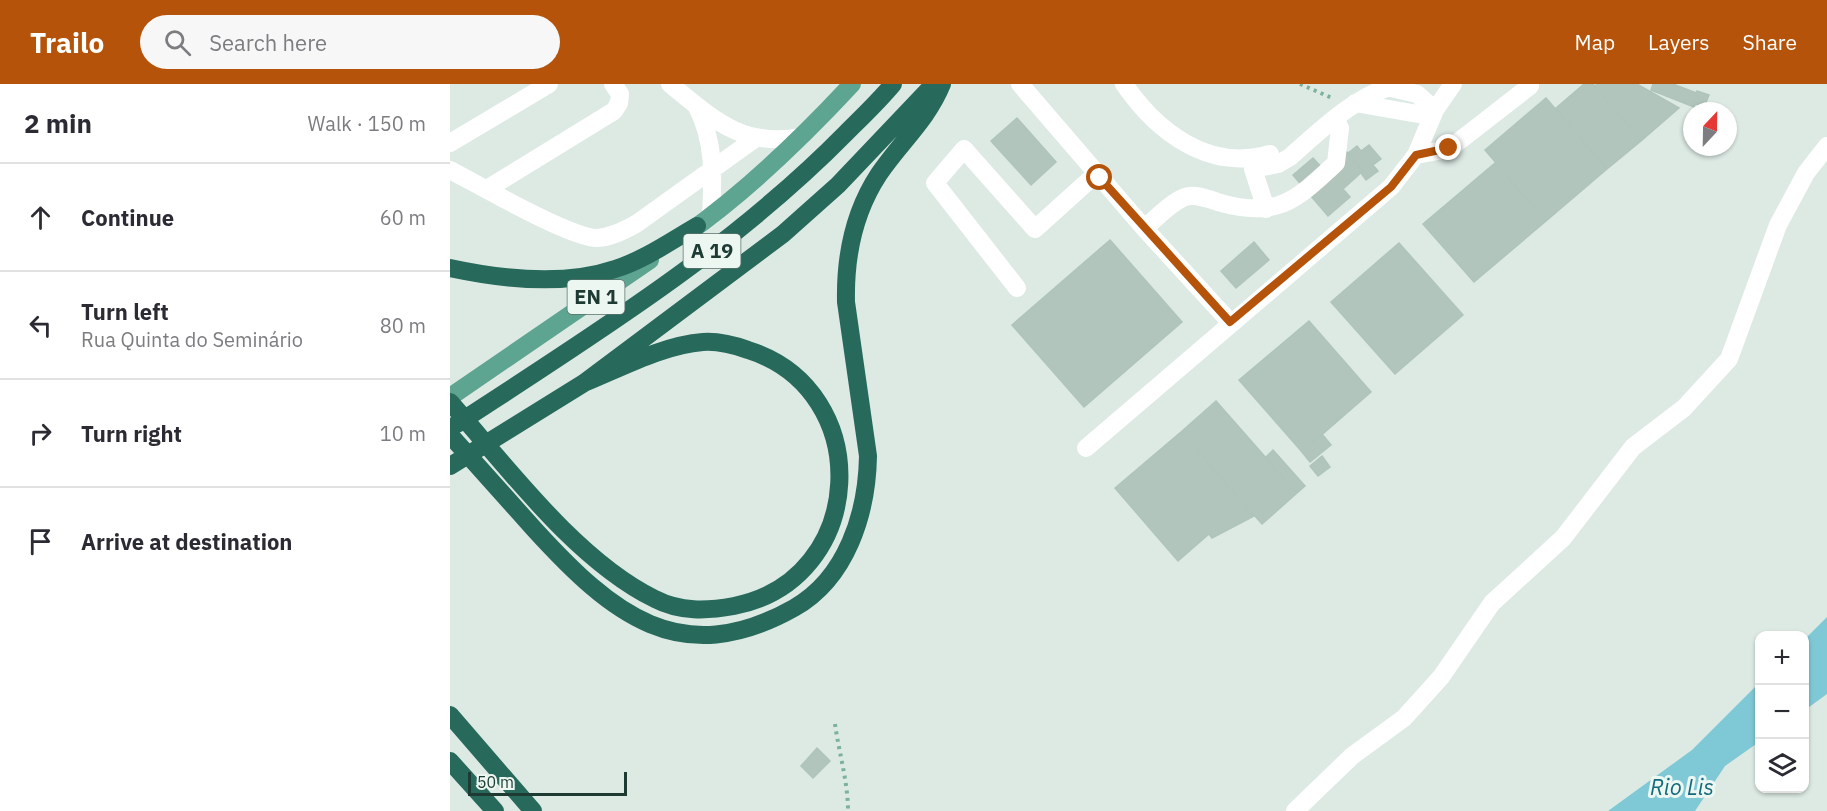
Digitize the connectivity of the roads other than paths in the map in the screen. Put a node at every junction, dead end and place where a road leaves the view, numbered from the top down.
1 (549, 84) edge
2 (613, 84) edge
3 (670, 84) edge
4 (852, 84) edge
5 (893, 84) edge
6 (934, 84) edge
7 (942, 84) edge
8 (1020, 84) edge
9 (1124, 84) edge
10 (1453, 84) edge
11 (1393, 85) edge
12 (1530, 86) dead end
13 (1355, 103) junction
14 (696, 105) junction
15 (1435, 110) junction
16 (1335, 120) junction
17 (801, 137) junction
18 (756, 138) junction
19 (450, 143) edge
20 (1306, 143) junction
21 (1827, 146) edge
22 (1416, 155) junction
23 (450, 170) edge
24 (712, 171) junction
25 (1096, 174) junction
26 (487, 189) junction
27 (1266, 209) junction
28 (704, 221) junction
29 (1144, 228) junction
30 (450, 268) edge
31 (1017, 288) dead end
32 (1230, 322) junction
33 (584, 383) junction
34 (450, 397) edge
35 (450, 402) edge
36 (450, 429) edge
37 (450, 435) edge
38 (1086, 448) dead end
39 (450, 466) edge
40 (450, 715) edge
41 (450, 761) edge
42 (495, 811) edge
43 (533, 811) edge
44 (1295, 811) edge

1 - 19 street
2 - 26 street
3 - 14 street
4 - 17 main road, EN 1
5 - 36 highway, A 19
6 - 33 highway, A 19
7 - 37 highway
8 - 25 street
9 - 20 street
10 - 15 street
11 - 13 street
11 - 15 street
12 - 22 street
13 - 15 street
13 - 16 street
14 - 18 street
14 - 24 street
15 - 22 street
16 - 20 street
16 - 27 street
17 - 18 street
17 - 28 main road, EN 1
18 - 24 street
20 - 27 street
21 - 44 street
22 - 32 street
23 - 26 street
24 - 26 street
24 - 28 street
25 - 29 street
25 - 31 street
27 - 29 street
28 - 30 highway
28 - 34 main road, EN 1
29 - 32 street
32 - 38 street
33 - 35 highway
33 - 39 highway, A 19
40 - 43 highway
41 - 42 highway

